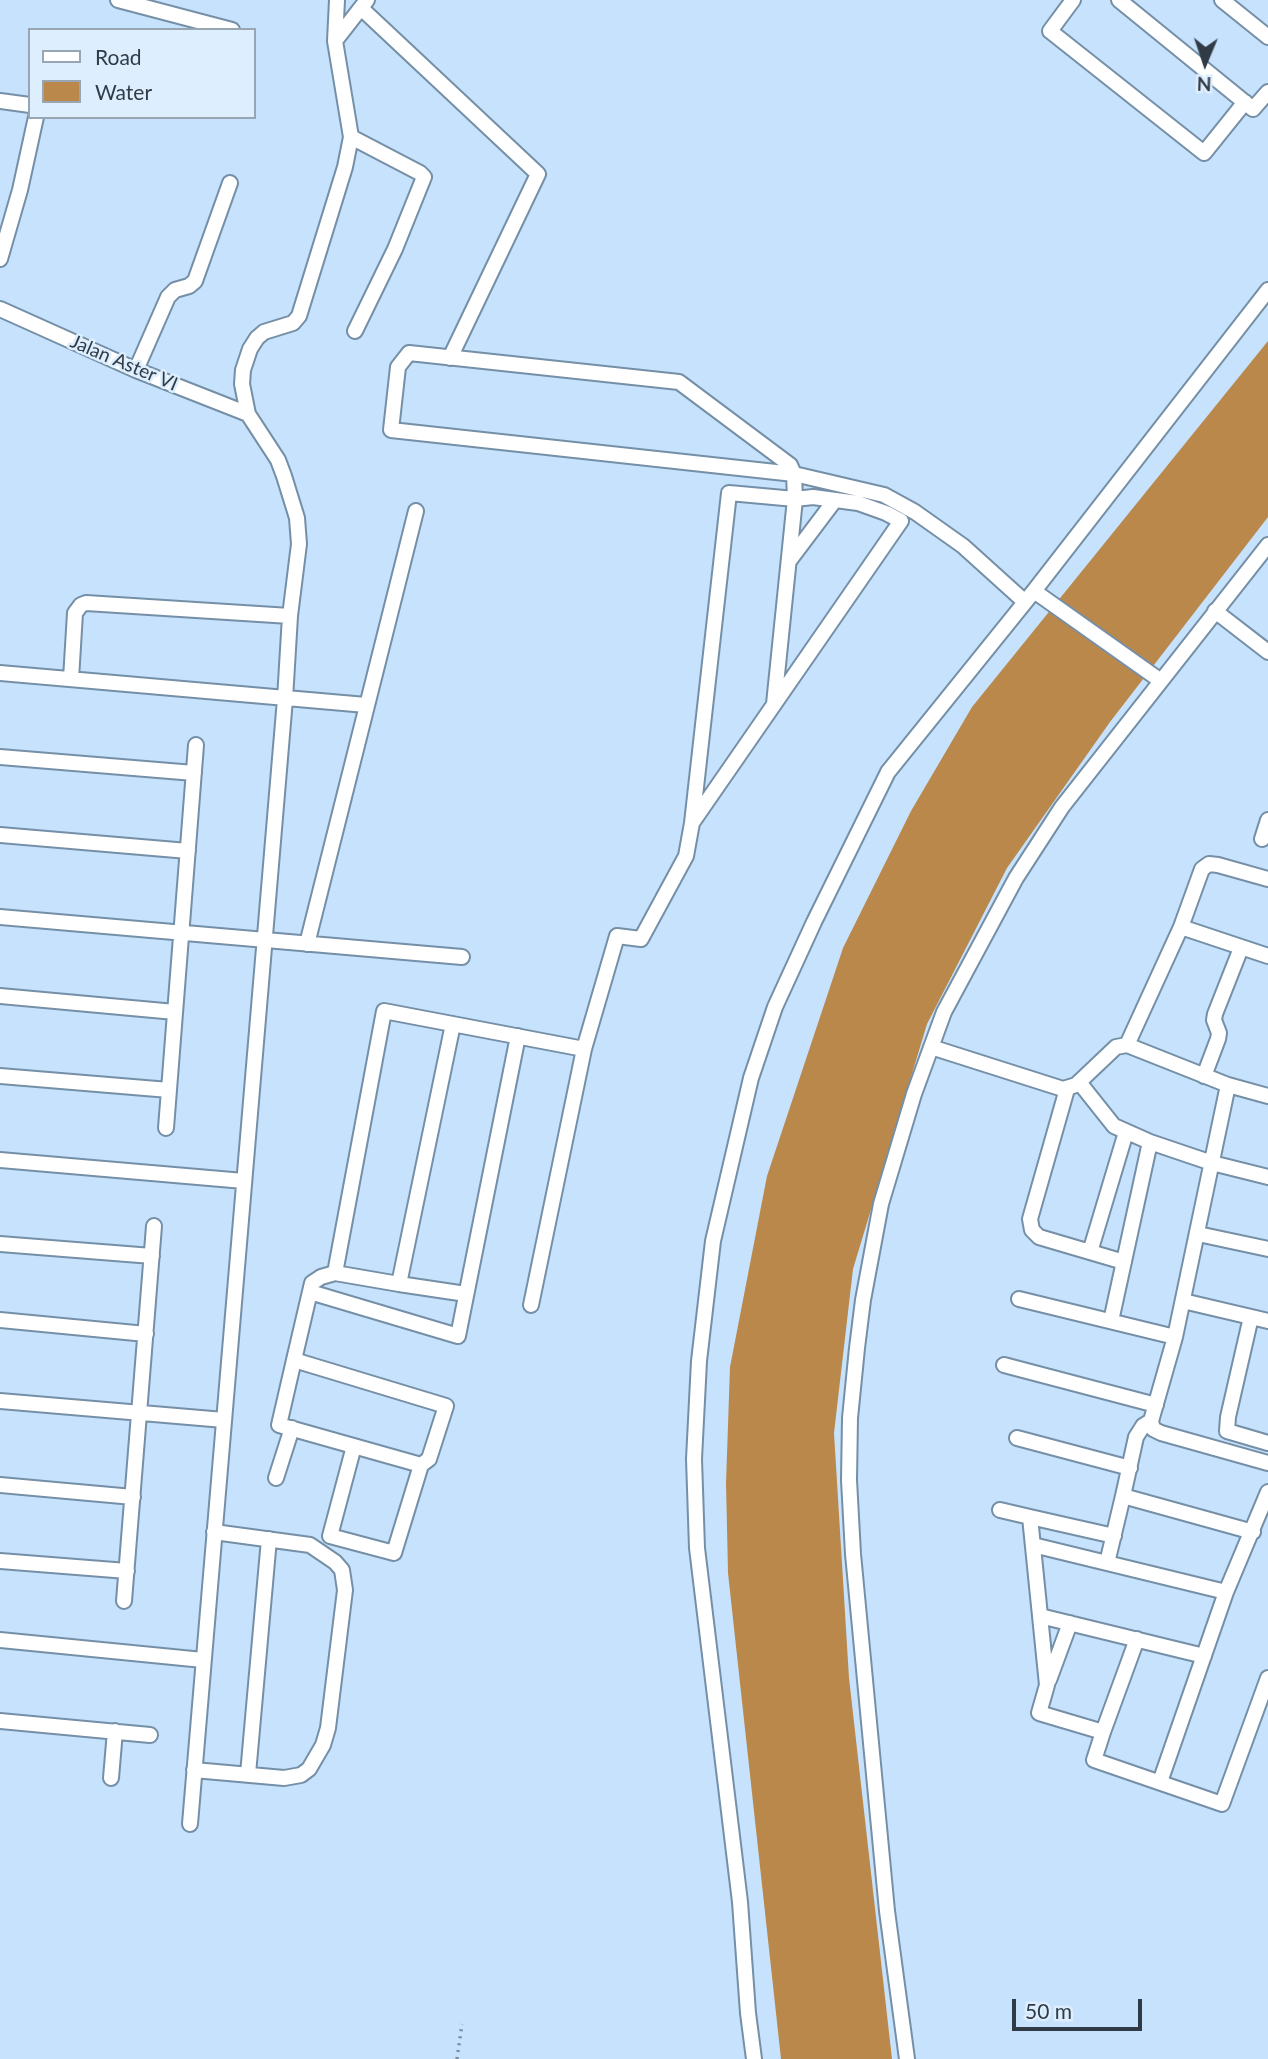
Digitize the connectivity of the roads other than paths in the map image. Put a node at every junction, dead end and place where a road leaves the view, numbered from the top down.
1 (118, 0) edge
2 (337, 0) edge
3 (1073, 0) edge
4 (1119, 0) edge
5 (1222, 0) edge
6 (364, 4) edge
7 (224, 28) edge
8 (1268, 37) edge
9 (335, 41) junction
10 (1268, 92) edge
11 (0, 101) edge
12 (1245, 102) junction
13 (28, 105) edge
14 (36, 119) edge
15 (351, 137) junction
16 (230, 183) dead end
17 (0, 259) edge
18 (1268, 290) edge
19 (0, 309) edge
20 (355, 331) dead end
21 (450, 358) junction
22 (136, 370) junction
23 (248, 414) junction
24 (794, 474) junction
25 (795, 499) junction
26 (835, 500) junction
27 (416, 511) dead end
28 (1268, 545) edge
29 (789, 561) junction
30 (1030, 597) junction
31 (1215, 611) junction
32 (290, 616) junction
33 (1268, 652) edge
34 (0, 673) edge
35 (71, 679) junction
36 (1161, 681) junction
37 (285, 699) junction
38 (774, 704) junction
39 (366, 705) junction
40 (196, 745) dead end
41 (0, 757) edge
42 (194, 773) junction
43 (1268, 820) edge
44 (692, 823) junction
45 (0, 835) edge
46 (1262, 839) dead end
47 (188, 851) junction
48 (1268, 879) edge
49 (0, 917) edge
50 (1181, 927) junction
51 (181, 933) junction
52 (264, 940) junction
53 (307, 944) junction
54 (1241, 948) junction
55 (1268, 956) edge
56 (462, 957) dead end
57 (0, 996) edge
58 (175, 1012) junction
59 (453, 1024) junction
60 (518, 1036) junction
61 (1127, 1045) junction
62 (931, 1047) junction
63 (584, 1049) junction
64 (0, 1076) edge
65 (1204, 1076) junction
66 (1228, 1085) junction
67 (1073, 1086) junction
68 (169, 1090) junction
69 (1268, 1096) edge
70 (166, 1128) dead end
71 (1126, 1132) junction
72 (1150, 1142) junction
73 (0, 1160) edge
74 (1212, 1163) junction
75 (1268, 1177) edge
76 (244, 1181) junction
77 (154, 1226) dead end
78 (1198, 1234) junction
79 (0, 1244) edge
80 (1268, 1250) edge
81 (1090, 1252) junction
82 (152, 1256) junction
83 (1124, 1262) junction
84 (335, 1273) junction
85 (399, 1284) junction
86 (310, 1292) junction
87 (466, 1294) junction
88 (1019, 1299) dead end
89 (1183, 1301) junction
90 (531, 1305) dead end
91 (1251, 1317) junction
92 (0, 1320) edge
93 (1111, 1321) junction
94 (1268, 1321) edge
95 (146, 1334) junction
96 (1175, 1337) junction
97 (294, 1360) junction
98 (1004, 1365) dead end
99 (0, 1401) edge
100 (1156, 1405) junction
101 (140, 1413) junction
102 (224, 1420) junction
103 (1151, 1421) junction
104 (292, 1429) junction
105 (1017, 1437) dead end
106 (1268, 1443) edge
107 (354, 1446) junction
108 (1268, 1463) edge
109 (422, 1465) junction
110 (1130, 1468) junction
111 (276, 1478) dead end
112 (0, 1485) edge
113 (1268, 1492) edge
114 (1123, 1496) junction
115 (133, 1497) junction
116 (1000, 1510) dead end
117 (1030, 1517) junction
118 (214, 1532) junction
119 (1252, 1532) junction
120 (1114, 1536) junction
121 (269, 1539) junction
122 (1032, 1545) junction
123 (0, 1561) edge
124 (1107, 1563) junction
125 (127, 1571) junction
126 (1226, 1592) junction
127 (124, 1601) dead end
128 (1040, 1616) junction
129 (1070, 1623) junction
130 (1137, 1639) junction
131 (0, 1640) edge
132 (1204, 1656) junction
133 (204, 1660) junction
134 (1268, 1678) edge
135 (1047, 1685) junction
136 (0, 1721) edge
137 (115, 1731) junction
138 (1103, 1732) junction
139 (150, 1735) dead end
140 (194, 1770) junction
141 (248, 1774) junction
142 (111, 1778) dead end
143 (1160, 1782) junction
144 (190, 1824) dead end
145 (754, 2059) edge
146 (907, 2059) edge

1 - 7 street
2 - 9 street
3 - 12 street
4 - 12 street
5 - 8 street
6 - 9 street
6 - 21 street
9 - 15 street
10 - 12 street
11 - 13 street
14 - 17 street
15 - 20 street
15 - 23 street
16 - 22 street
18 - 30 street
19 - 22 street, Jalan Aster VI
21 - 24 street
21 - 24 street
22 - 23 street, Jalan Aster VI
23 - 32 street
24 - 25 street
24 - 30 street
25 - 26 street
25 - 29 street
25 - 44 street
26 - 29 street
26 - 38 street
27 - 39 street
28 - 31 street
29 - 38 street
30 - 36 street
30 - 145 street
31 - 33 street
31 - 36 street
32 - 35 street
32 - 37 street
34 - 35 street
35 - 37 street
36 - 62 street
37 - 39 street
37 - 52 street
38 - 44 street
39 - 53 street
40 - 42 street
41 - 42 street
42 - 47 street
43 - 46 street
44 - 63 street
45 - 47 street
47 - 51 street
48 - 50 street
49 - 51 street
50 - 54 street
50 - 61 street
51 - 52 street
51 - 58 street
52 - 53 street
52 - 76 street
53 - 56 street
54 - 55 street
54 - 65 street
57 - 58 street
58 - 68 street
59 - 60 street
59 - 84 street
59 - 85 street
60 - 63 street
60 - 87 street
61 - 65 street
61 - 67 street
62 - 67 street
62 - 146 street
63 - 90 street
64 - 68 street
65 - 66 street
66 - 69 street
66 - 74 street
67 - 71 street
67 - 81 street
68 - 70 street
71 - 72 street
71 - 81 street
72 - 74 street
72 - 83 street
73 - 76 street
74 - 75 street
74 - 78 street
76 - 102 street
77 - 82 street
78 - 80 street
78 - 89 street
79 - 82 street
81 - 83 street
82 - 95 street
83 - 93 street
84 - 85 street
84 - 86 street
85 - 87 street
86 - 87 street
86 - 97 street
88 - 93 street
89 - 91 street
89 - 96 street
91 - 94 street
91 - 106 street
92 - 95 street
93 - 96 street
95 - 101 street
96 - 100 street
97 - 104 street
97 - 109 street
98 - 100 street
99 - 101 street
100 - 103 street
101 - 102 street
101 - 115 street
102 - 118 street
103 - 108 street
103 - 110 street
104 - 107 street
104 - 111 street
105 - 110 street
107 - 109 street
107 - 109 street
110 - 114 street
112 - 115 street
113 - 119 street
114 - 119 street
114 - 120 street
115 - 125 street
116 - 117 street
117 - 120 street
117 - 122 street
118 - 121 street
118 - 133 street
119 - 126 street
120 - 124 street
121 - 141 street
121 - 141 street
122 - 124 street
122 - 128 street
123 - 125 street
124 - 126 street
125 - 127 street
126 - 132 street
128 - 129 street
128 - 135 street
129 - 130 street
129 - 135 street
130 - 132 street
130 - 138 street
131 - 133 street
132 - 143 street
133 - 140 street
134 - 143 street
135 - 138 street
136 - 137 street
137 - 139 street
137 - 142 street
138 - 143 street
140 - 141 street
140 - 144 street

